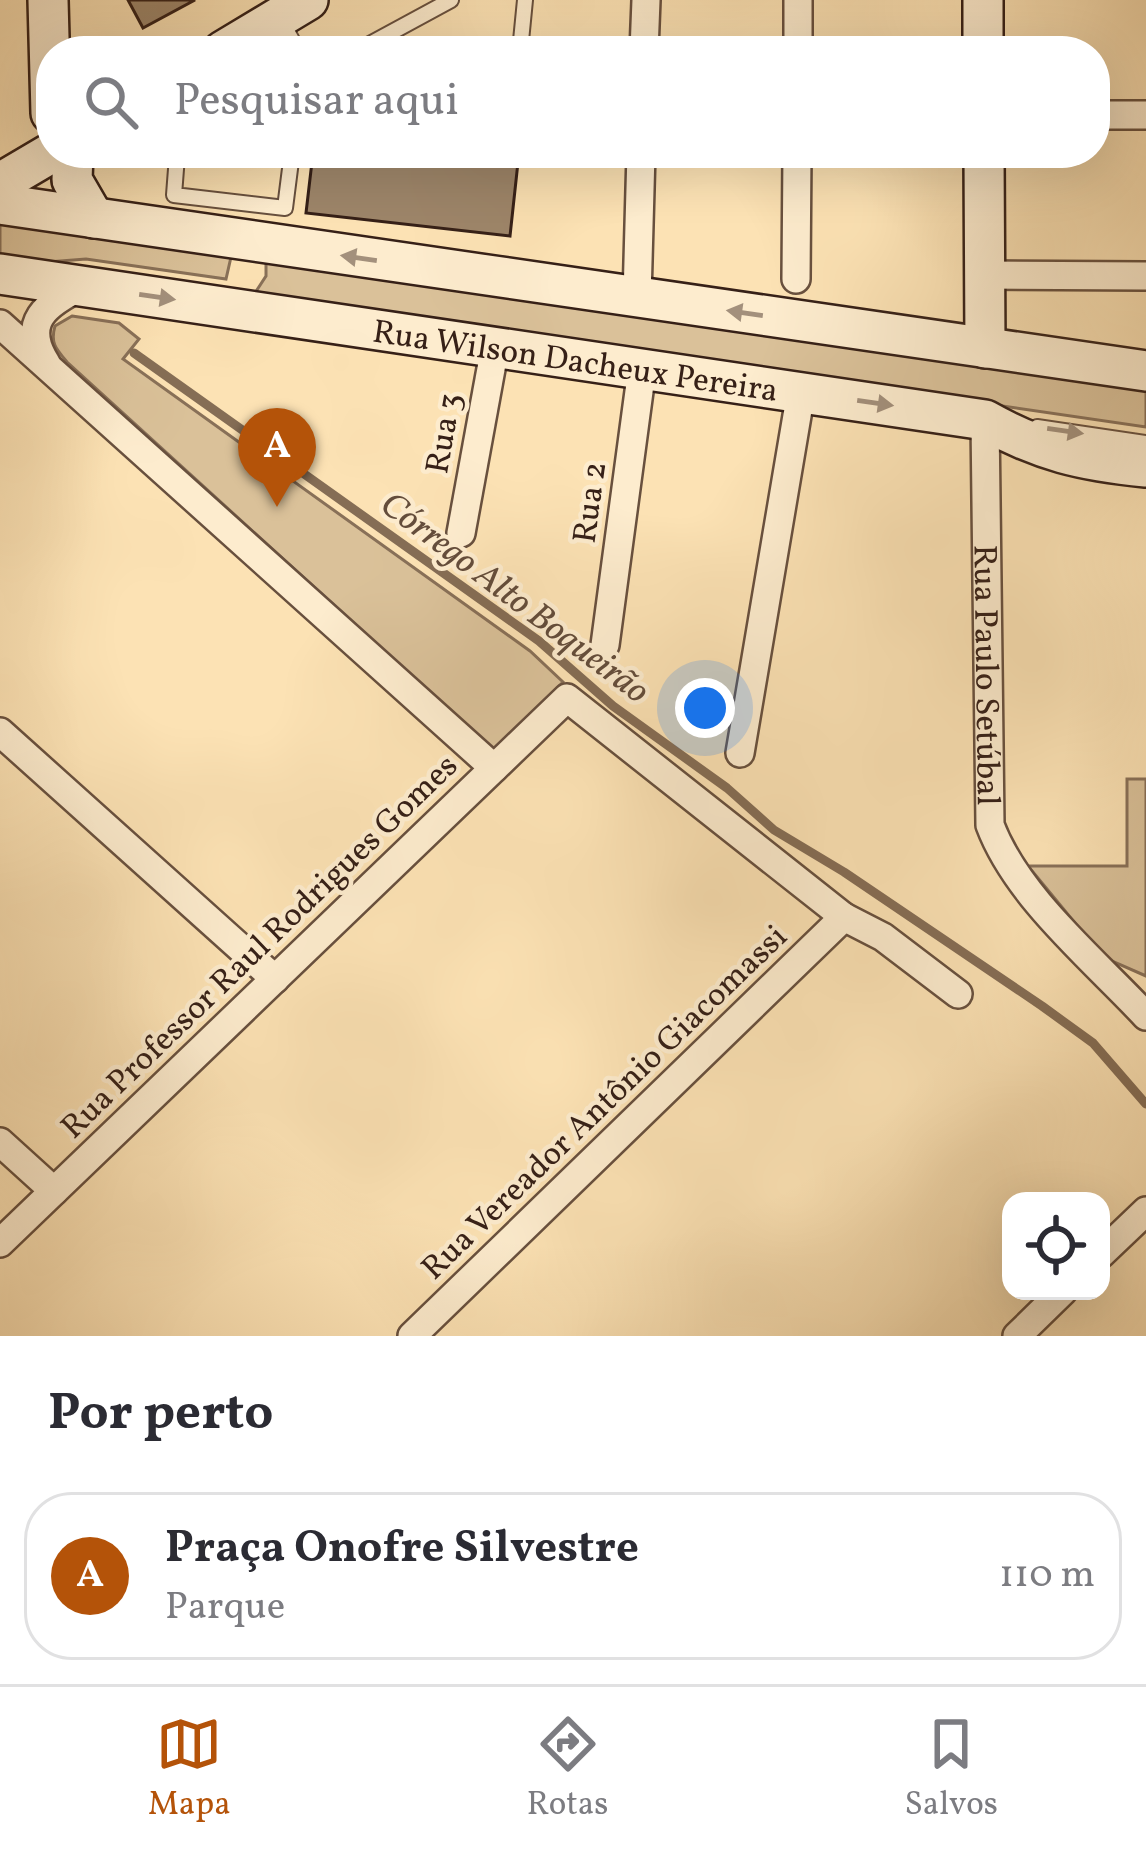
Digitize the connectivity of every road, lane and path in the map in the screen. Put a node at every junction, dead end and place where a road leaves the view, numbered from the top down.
1 (48, 0) edge
2 (451, 0) edge
3 (525, 0) edge
4 (646, 0) edge
5 (798, 0) edge
6 (983, 0) edge
7 (295, 23) edge
8 (49, 36) edge
9 (264, 36) edge
10 (385, 36) edge
11 (521, 36) edge
12 (645, 36) edge
13 (797, 36) edge
14 (983, 36) edge
15 (1110, 115) edge
16 (1146, 116) edge
17 (36, 162) edge
18 (73, 168) edge
19 (176, 168) edge
20 (290, 168) edge
21 (641, 168) edge
22 (797, 168) edge
23 (984, 168) edge
24 (0, 183) edge
25 (0, 204) edge
26 (94, 218) junction
27 (223, 237) junction
28 (0, 274) edge
29 (985, 275) junction
30 (1146, 276) edge
31 (796, 279) dead end
32 (82, 286) junction
33 (637, 297) junction
34 (213, 305) junction
35 (0, 324) edge
36 (495, 347) junction
37 (985, 348) junction
38 (49, 366) junction
39 (642, 369) junction
40 (1146, 371) edge
41 (801, 392) junction
42 (985, 420) junction
43 (1146, 442) edge
44 (1146, 467) edge
45 (460, 533) dead end
46 (605, 645) dead end
47 (0, 732) edge
48 (740, 753) dead end
49 (494, 768) junction
50 (844, 917) junction
51 (275, 979) junction
52 (1132, 985) edge
53 (958, 994) dead end
54 (1146, 1016) edge
55 (0, 1142) edge
56 (54, 1191) junction
57 (1146, 1211) edge
58 (0, 1243) edge
59 (1110, 1246) edge
60 (1054, 1300) edge
61 (412, 1336) edge
62 (1017, 1336) edge

1 - 8 main road
2 - 10 lane
3 - 11 lane
4 - 12 street
5 - 13 street
6 - 14 main road
7 - 9 main road
15 - 16 street
17 - 24 main road
18 - 26 main road
19 - 20 lane
21 - 33 street
22 - 31 street
23 - 29 main road
25 - 26 main road, Rua Wilson Dacheux Pereira
26 - 27 main road, Rua Wilson Dacheux Pereira
33 -> 27 main road, Rua Wilson Dacheux Pereira
27 - 34 main road
28 - 32 main road, Rua Wilson Dacheux Pereira
29 - 30 street
29 - 37 main road
32 -> 34 main road, Rua Wilson Dacheux Pereira
32 - 38 street
37 -> 33 main road, Rua Wilson Dacheux Pereira
34 - 36 main road, Rua Wilson Dacheux Pereira
35 - 38 street
36 - 39 main road, Rua Wilson Dacheux Pereira
36 - 45 street, Rua 3
37 - 40 main road, Rua Wilson Dacheux Pereira
38 - 49 street
39 - 41 main road, Rua Wilson Dacheux Pereira
39 - 46 street, Rua 2
41 -> 42 main road, Rua Wilson Dacheux Pereira
41 - 48 street
42 -> 43 lane
42 - 44 main road, Rua Wilson Dacheux Pereira
42 - 52 street, Rua Paulo Setúbal
47 - 51 street
49 - 50 street, Rua Professor Raul Rodrigues Gomes
49 - 51 street, Rua Professor Raul Rodrigues Gomes
50 - 53 street
50 - 61 street, Rua Vereador Antônio Giacomassi
51 - 56 street, Rua Professor Raul Rodrigues Gomes
52 - 54 street, Rua Paulo Setúbal
55 - 56 street
56 - 58 street, Rua Professor Raul Rodrigues Gomes
57 - 59 street
60 - 62 street

